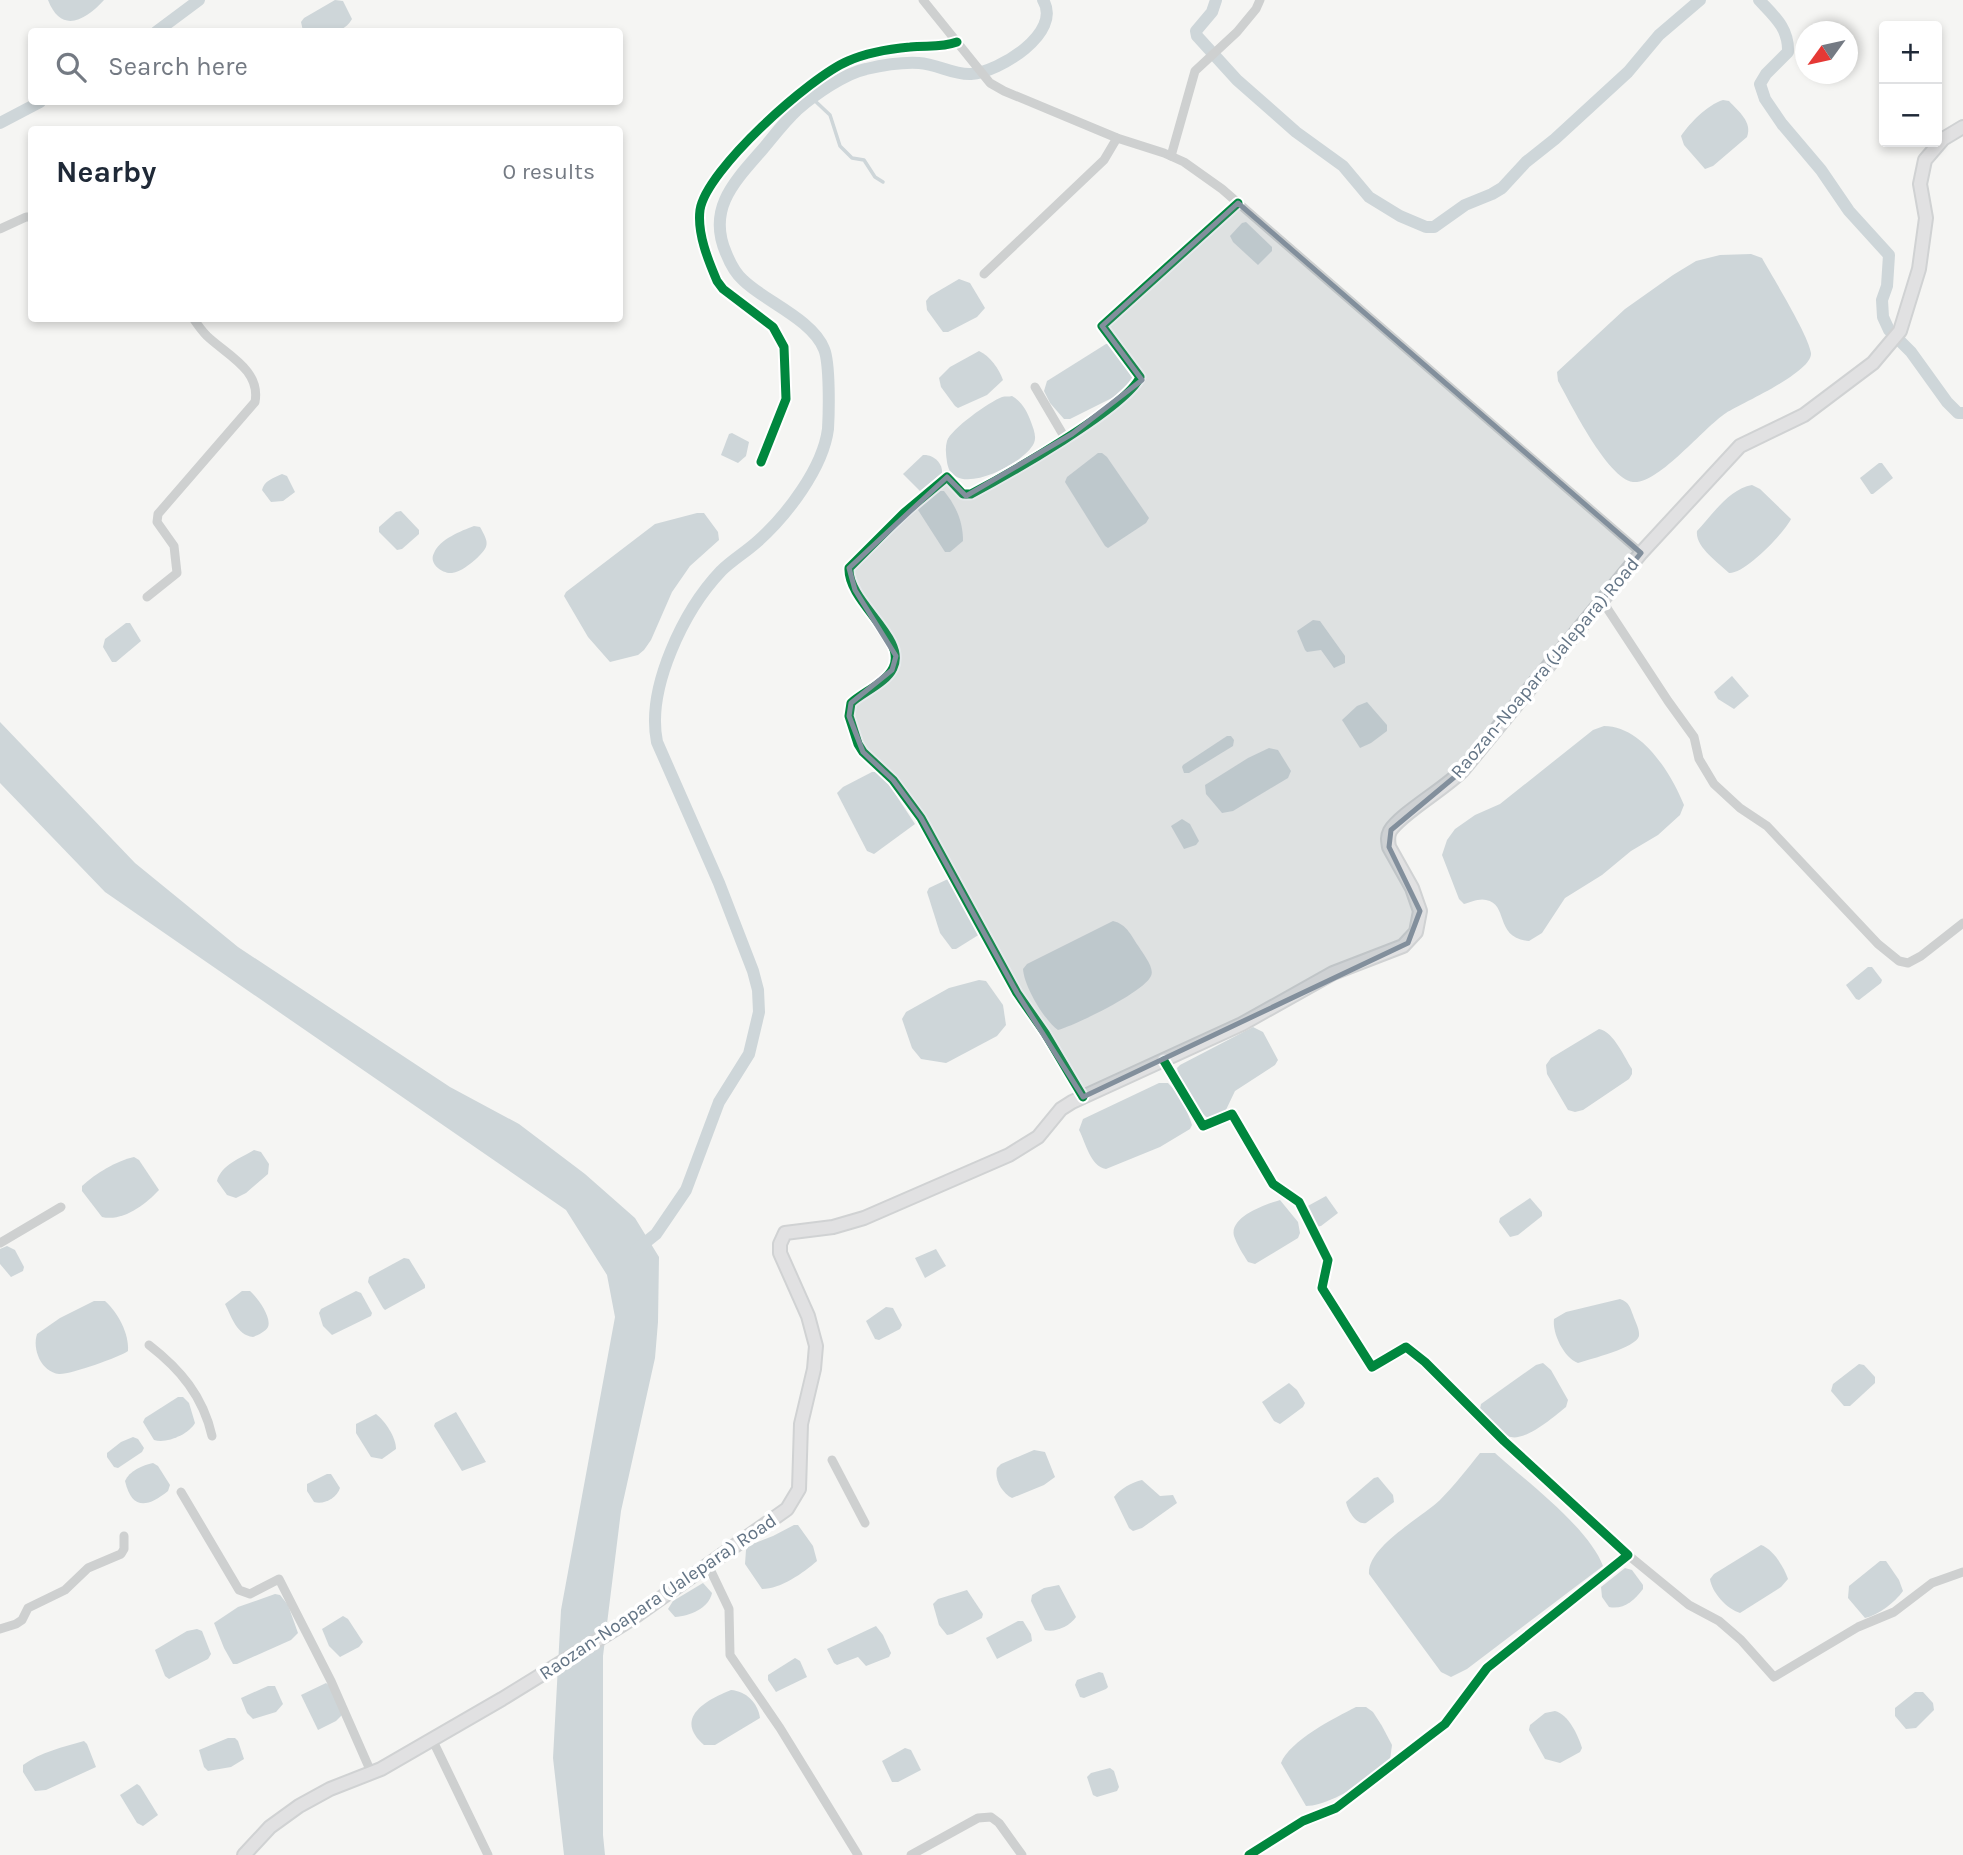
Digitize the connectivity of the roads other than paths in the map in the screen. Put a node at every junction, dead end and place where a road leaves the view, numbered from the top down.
1 (923, 0) edge
2 (1260, 0) edge
3 (957, 42) junction
4 (1963, 127) edge
5 (1117, 138) junction
6 (1171, 156) junction
7 (1238, 202) junction
8 (28, 217) edge
9 (0, 229) edge
10 (984, 274) dead end
11 (196, 322) edge
12 (1035, 387) dead end
13 (1065, 438) junction
14 (761, 462) dead end
15 (1642, 553) junction
16 (147, 597) dead end
17 (1602, 602) junction
18 (1963, 923) edge
19 (1164, 1061) junction
20 (1083, 1097) junction
21 (61, 1207) dead end
22 (0, 1243) edge
23 (149, 1345) dead end
24 (212, 1436) dead end
25 (832, 1460) dead end
26 (181, 1492) dead end
27 (865, 1523) dead end
28 (124, 1536) dead end
29 (1628, 1555) junction
30 (708, 1565) junction
31 (1963, 1572) edge
32 (0, 1629) edge
33 (433, 1741) junction
34 (371, 1772) junction
35 (244, 1855) edge
36 (488, 1855) edge
37 (858, 1855) edge
38 (911, 1855) edge
39 (1022, 1855) edge
40 (1249, 1855) edge

1 - 3 street
2 - 6 street
3 - 5 street
3 - 14 street
4 - 15 main road, Raozan-Noapara (Jalepara) Road
5 - 6 street
5 - 10 street
6 - 7 street
7 - 13 street
7 - 15 street
8 - 9 street
11 - 16 street
12 - 13 street
13 - 20 street
15 - 17 main road, Raozan-Noapara (Jalepara) Road
17 - 18 street
17 - 19 main road, Raozan-Noapara (Jalepara) Road
19 - 20 main road, Raozan-Noapara (Jalepara) Road
19 - 29 street
20 - 30 main road, Raozan-Noapara (Jalepara) Road
21 - 22 street
23 - 24 street
25 - 27 street
26 - 34 street
28 - 32 street
29 - 31 street
29 - 40 street
30 - 33 main road, Raozan-Noapara (Jalepara) Road
30 - 37 street
33 - 34 main road, Raozan-Noapara (Jalepara) Road
33 - 36 street
34 - 35 main road, Raozan-Noapara (Jalepara) Road
38 - 39 street

